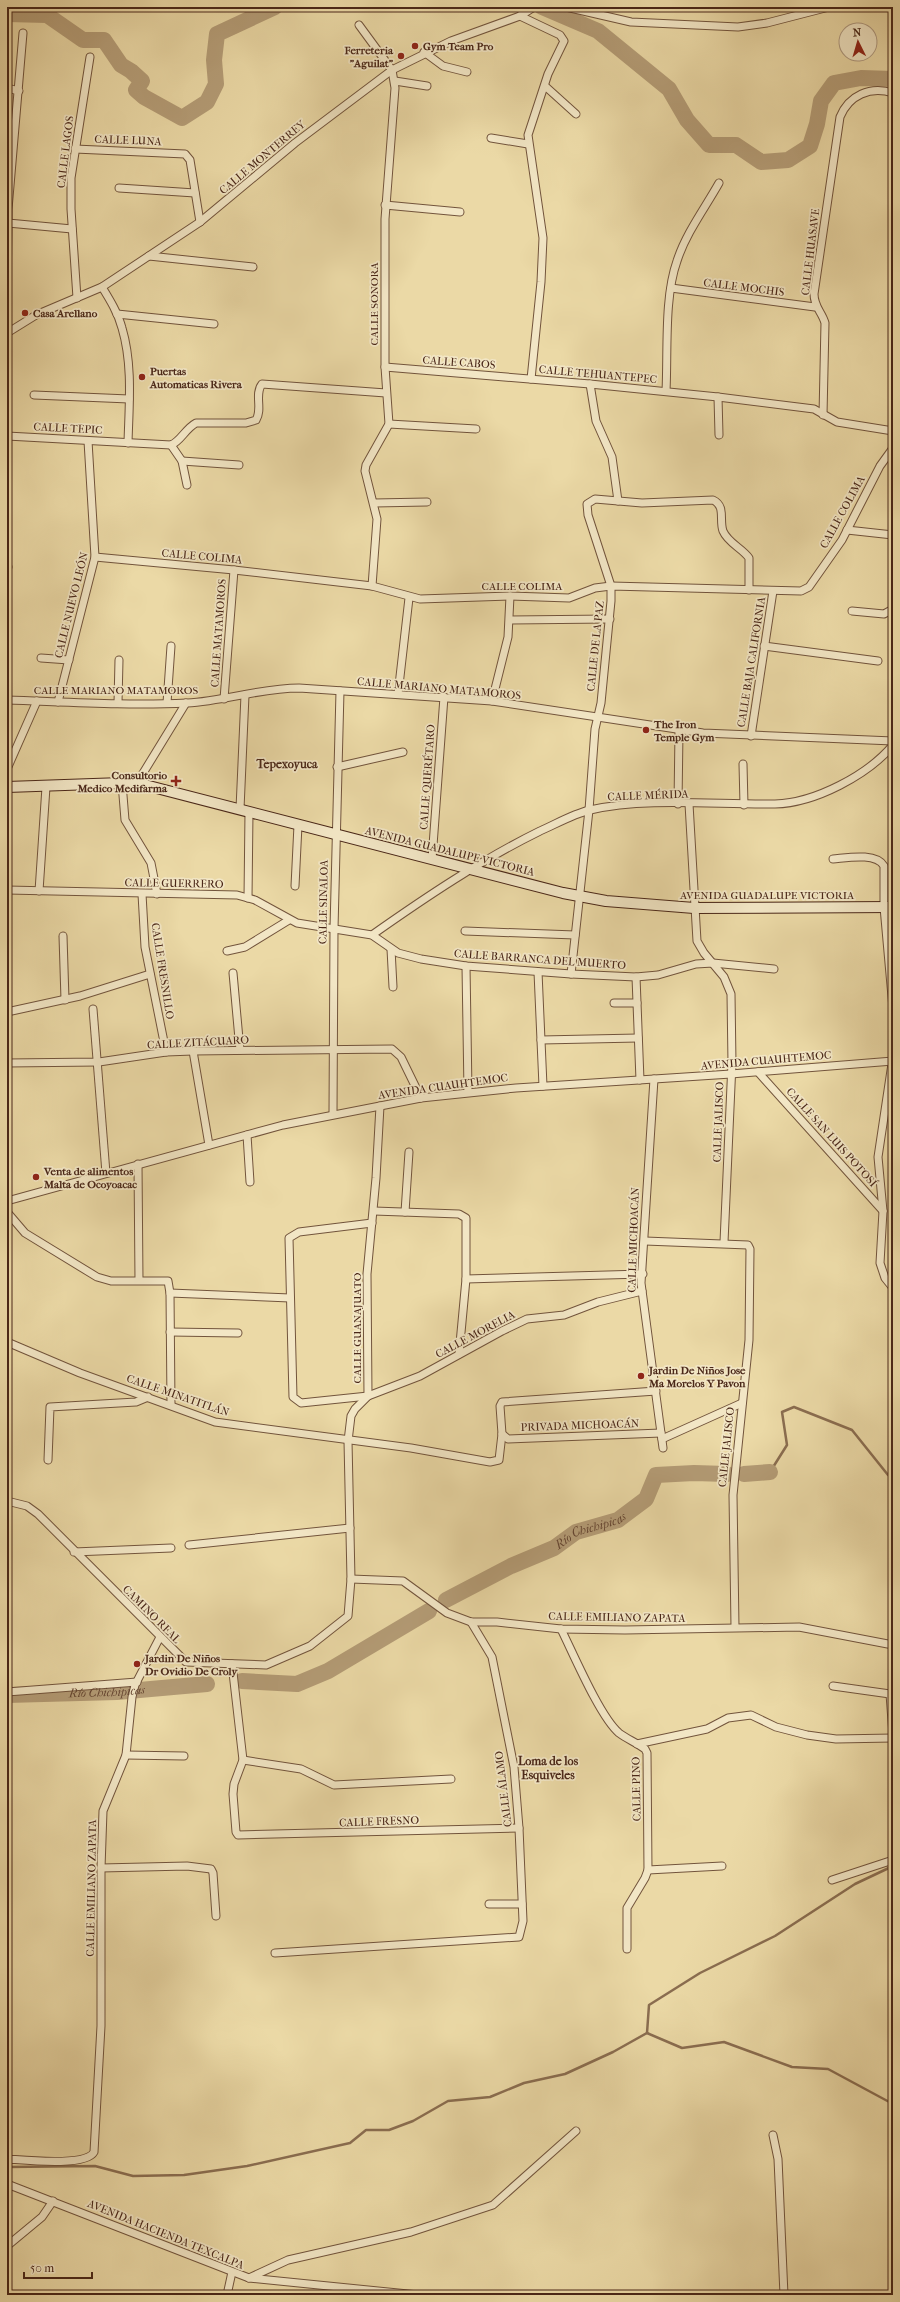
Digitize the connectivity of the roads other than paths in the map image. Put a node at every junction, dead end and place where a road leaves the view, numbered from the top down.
1 (566, 7) edge
2 (829, 7) edge
3 (532, 9) edge
4 (520, 16) junction
5 (359, 25) dead end
6 (23, 33) dead end
7 (424, 52) junction
8 (90, 57) dead end
9 (392, 70) junction
10 (467, 72) dead end
11 (395, 81) junction
12 (427, 86) dead end
13 (545, 86) junction
14 (7, 88) edge
15 (19, 91) junction
16 (893, 93) edge
17 (576, 114) dead end
18 (491, 138) dead end
19 (528, 144) junction
20 (75, 149) junction
21 (719, 183) dead end
22 (119, 188) dead end
23 (195, 193) junction
24 (385, 205) junction
25 (460, 212) dead end
26 (200, 222) junction
27 (8, 223) edge
28 (72, 229) junction
29 (149, 256) junction
30 (254, 267) dead end
31 (7, 286) edge
32 (102, 286) junction
33 (671, 288) junction
34 (77, 298) junction
35 (815, 307) junction
36 (7, 310) edge
37 (118, 314) junction
38 (214, 324) dead end
39 (7, 333) edge
40 (385, 367) junction
41 (531, 379) junction
42 (590, 384) junction
43 (666, 392) junction
44 (386, 393) junction
45 (34, 395) dead end
46 (718, 397) junction
47 (129, 399) junction
48 (823, 415) junction
49 (389, 424) junction
50 (476, 429) dead end
51 (893, 431) edge
52 (719, 435) dead end
53 (7, 436) edge
54 (88, 441) junction
55 (128, 443) junction
56 (171, 445) junction
57 (893, 448) edge
58 (182, 461) junction
59 (239, 464) dead end
60 (187, 485) dead end
61 (618, 501) junction
62 (427, 502) dead end
63 (374, 503) junction
64 (847, 530) junction
65 (893, 535) edge
66 (95, 557) junction
67 (234, 570) junction
68 (372, 586) junction
69 (610, 586) junction
70 (749, 590) junction
71 (773, 591) junction
72 (510, 596) junction
73 (409, 598) junction
74 (893, 609) edge
75 (852, 611) dead end
76 (610, 619) junction
77 (510, 620) junction
78 (171, 646) dead end
79 (764, 646) junction
80 (41, 658) dead end
81 (69, 660) junction
82 (119, 660) dead end
83 (878, 661) dead end
84 (340, 691) junction
85 (398, 694) junction
86 (245, 695) junction
87 (444, 697) junction
88 (224, 699) junction
89 (7, 700) edge
90 (37, 701) junction
91 (492, 701) junction
92 (58, 702) junction
93 (118, 702) junction
94 (167, 703) junction
95 (186, 703) junction
96 (597, 718) junction
97 (679, 731) junction
98 (751, 736) junction
99 (893, 741) edge
100 (893, 745) edge
101 (403, 752) dead end
102 (743, 764) dead end
103 (337, 766) junction
104 (7, 768) edge
105 (122, 783) junction
106 (137, 783) junction
107 (46, 786) junction
108 (7, 787) edge
109 (678, 804) junction
110 (688, 804) junction
111 (744, 805) junction
112 (244, 810) junction
113 (589, 810) junction
114 (298, 825) junction
115 (336, 834) junction
116 (432, 859) junction
117 (832, 859) dead end
118 (472, 869) junction
119 (295, 886) dead end
120 (7, 890) edge
121 (39, 891) junction
122 (142, 894) junction
123 (158, 894) junction
124 (579, 897) junction
125 (248, 898) junction
126 (888, 907) edge
127 (694, 908) junction
128 (289, 920) junction
129 (334, 929) junction
130 (465, 931) dead end
131 (372, 935) junction
132 (575, 935) junction
133 (63, 936) dead end
134 (391, 949) junction
135 (227, 951) dead end
136 (713, 963) junction
137 (466, 966) junction
138 (774, 969) dead end
139 (538, 972) junction
140 (233, 973) dead end
141 (150, 974) junction
142 (571, 974) junction
143 (636, 977) junction
144 (393, 987) dead end
145 (65, 1000) junction
146 (614, 1003) dead end
147 (637, 1003) junction
148 (893, 1008) edge
149 (94, 1009) dead end
150 (7, 1012) edge
151 (638, 1038) junction
152 (541, 1040) junction
153 (240, 1050) junction
154 (333, 1050) junction
155 (193, 1051) junction
156 (166, 1052) junction
157 (893, 1057) edge
158 (893, 1061) edge
159 (98, 1062) junction
160 (7, 1063) edge
161 (758, 1072) junction
162 (731, 1074) junction
163 (654, 1079) junction
164 (640, 1080) junction
165 (543, 1086) junction
166 (468, 1092) junction
167 (421, 1098) junction
168 (380, 1106) junction
169 (333, 1114) junction
170 (247, 1135) junction
171 (209, 1145) junction
172 (409, 1152) dead end
173 (138, 1164) junction
174 (106, 1173) junction
175 (250, 1182) dead end
176 (7, 1201) edge
177 (374, 1211) junction
178 (883, 1211) junction
179 (7, 1212) edge
180 (405, 1212) junction
181 (372, 1223) junction
182 (645, 1241) junction
183 (724, 1242) junction
184 (643, 1274) junction
185 (466, 1279) junction
186 (138, 1280) junction
187 (893, 1288) edge
188 (642, 1291) junction
189 (170, 1293) junction
190 (290, 1298) junction
191 (170, 1332) junction
192 (238, 1333) dead end
193 (7, 1342) edge
194 (459, 1354) junction
195 (656, 1391) junction
196 (368, 1396) junction
197 (148, 1397) junction
198 (742, 1403) junction
199 (171, 1405) junction
200 (502, 1434) junction
201 (661, 1436) junction
202 (348, 1441) junction
203 (663, 1448) dead end
204 (48, 1460) dead end
205 (7, 1500) edge
206 (350, 1528) junction
207 (189, 1546) dead end
208 (171, 1548) dead end
209 (74, 1552) junction
210 (351, 1578) junction
211 (471, 1622) junction
212 (735, 1628) junction
213 (560, 1629) junction
214 (160, 1637) junction
215 (893, 1645) edge
216 (232, 1664) junction
217 (136, 1683) junction
218 (833, 1686) dead end
219 (7, 1692) edge
220 (893, 1737) edge
221 (637, 1744) junction
222 (126, 1755) junction
223 (184, 1756) dead end
224 (243, 1760) junction
225 (451, 1779) dead end
226 (519, 1828) junction
227 (893, 1860) edge
228 (722, 1866) dead end
229 (101, 1868) junction
230 (648, 1870) junction
231 (832, 1880) dead end
232 (490, 1904) dead end
233 (522, 1904) junction
234 (216, 1916) dead end
235 (627, 1949) dead end
236 (275, 1953) dead end
237 (576, 2131) dead end
238 (773, 2135) dead end
239 (7, 2159) edge
240 (7, 2184) edge
241 (53, 2202) junction
242 (7, 2246) edge
243 (232, 2272) junction
244 (249, 2278) junction
245 (227, 2295) edge
246 (418, 2295) edge
247 (784, 2295) edge

1 - 2 street
3 - 4 street, CALLE MONTERREY
4 - 7 street, CALLE MONTERREY
4 - 13 street, CALLE TEHUANTEPEC
5 - 9 street, CALLE SONORA
6 - 15 street
7 - 9 street, CALLE MONTERREY
7 - 10 street
8 - 20 street, CALLE LAGOS
9 - 11 street, CALLE SONORA
9 - 26 street, CALLE MONTERREY
11 - 12 street
11 - 24 street, CALLE SONORA
13 - 17 street
13 - 19 street, CALLE TEHUANTEPEC
14 - 15 street
15 - 27 street
16 - 35 street, CALLE HUASAVE
18 - 19 street
19 - 41 street, CALLE TEHUANTEPEC
20 - 23 street, CALLE LUNA
20 - 28 street, CALLE LAGOS
21 - 33 street
22 - 23 street
23 - 26 street
24 - 25 street
24 - 40 street, CALLE SONORA
26 - 29 street, CALLE MONTERREY
27 - 28 street
27 - 31 street
28 - 34 street, CALLE LAGOS
29 - 30 street
29 - 32 street, CALLE MONTERREY
31 - 36 street
32 - 34 street, CALLE MONTERREY
32 - 37 street
33 - 35 street, CALLE MOCHIS
33 - 43 street
34 - 39 street, CALLE MONTERREY
35 - 48 street, CALLE HUASAVE
37 - 38 street
37 - 47 street
40 - 41 street, CALLE CABOS
40 - 44 street, CALLE SONORA
41 - 42 street, CALLE TEHUANTEPEC
42 - 43 street, CALLE TEHUANTEPEC
42 - 61 street
43 - 46 street, CALLE TEHUANTEPEC
44 - 49 street, CALLE SONORA
44 - 56 street
45 - 47 street
46 - 48 street, CALLE TEHUANTEPEC
46 - 52 street
47 - 55 street
48 - 51 street, CALLE TEHUANTEPEC
49 - 50 street
49 - 63 street
53 - 54 street, CALLE TEPIC
54 - 55 street, CALLE TEPIC
54 - 66 street, CALLE NUEVO LEÓN
55 - 56 street, CALLE TEPIC
56 - 58 street
57 - 64 street, CALLE COLIMA
58 - 59 street
58 - 60 street
61 - 69 street, CALLE DE LA PAZ
61 - 70 street, CALLE DE LA PAZ
62 - 63 street
63 - 68 street
64 - 65 street
64 - 71 street, CALLE COLIMA
66 - 67 street, CALLE COLIMA
66 - 81 street, CALLE NUEVO LEÓN
67 - 68 street, CALLE COLIMA
67 - 88 street, CALLE MATAMOROS
68 - 73 street, CALLE COLIMA
69 - 70 street, CALLE COLIMA
69 - 72 street, CALLE COLIMA
69 - 76 street, CALLE DE LA PAZ
70 - 71 street, CALLE COLIMA
71 - 79 street, CALLE BAJA CALIFORNIA
72 - 73 street, CALLE COLIMA
72 - 77 street
73 - 85 street
74 - 75 street
76 - 77 street
76 - 96 street, CALLE DE LA PAZ
77 - 91 street
78 - 94 street
79 - 83 street
79 - 98 street, CALLE BAJA CALIFORNIA
80 - 81 street
81 - 92 street, CALLE NUEVO LEÓN
82 - 93 street
84 - 85 street, CALLE MARIANO MATAMOROS
84 - 86 street, CALLE MARIANO MATAMOROS
84 - 103 street, CALLE SINALOA
85 - 87 street, CALLE MARIANO MATAMOROS
86 - 88 street, CALLE MARIANO MATAMOROS
86 - 112 street
87 - 91 street, CALLE MARIANO MATAMOROS
87 - 116 street, CALLE QUERÉTARO
88 - 95 street, CALLE MARIANO MATAMOROS
89 - 90 street, CALLE MARIANO MATAMOROS
90 - 92 street, CALLE MARIANO MATAMOROS
90 - 104 street
91 - 96 street, CALLE MARIANO MATAMOROS
92 - 93 street, CALLE MARIANO MATAMOROS
93 - 94 street, CALLE MARIANO MATAMOROS
94 - 95 street, CALLE MARIANO MATAMOROS
95 - 106 street
96 - 97 street, CALLE MARIANO MATAMOROS
96 - 113 street, CALLE DE LA PAZ
97 - 98 street, CALLE MARIANO MATAMOROS
97 - 109 street
98 - 99 street, CALLE MARIANO MATAMOROS
100 - 111 street, CALLE MÉRIDA
101 - 103 street
102 - 111 street
103 - 115 street, CALLE SINALOA
105 - 106 main road, AVENIDA GUADALUPE VICTORIA
105 - 107 main road, AVENIDA GUADALUPE VICTORIA
105 - 123 street
106 - 112 main road, AVENIDA GUADALUPE VICTORIA
107 - 108 main road, AVENIDA GUADALUPE VICTORIA
107 - 121 street
109 - 110 street, CALLE MÉRIDA
109 - 113 street, CALLE MÉRIDA
110 - 111 street, CALLE MÉRIDA
110 - 127 street, CALLE JALISCO
112 - 114 main road, AVENIDA GUADALUPE VICTORIA
112 - 125 street
113 - 118 street, CALLE MÉRIDA
113 - 124 street, CALLE DE LA PAZ
114 - 115 main road, AVENIDA GUADALUPE VICTORIA
114 - 119 street
115 - 116 main road, AVENIDA GUADALUPE VICTORIA
115 - 129 street, CALLE SINALOA
116 - 118 main road, AVENIDA GUADALUPE VICTORIA
117 - 126 street
118 - 124 main road, AVENIDA GUADALUPE VICTORIA
118 - 131 street, CALLE MÉRIDA
120 - 121 street, CALLE GUERRERO
121 - 122 street, CALLE GUERRERO
122 - 123 street, CALLE GUERRERO
122 - 141 street, CALLE FRESNILLO
123 - 125 street, CALLE GUERRERO
124 - 127 main road, AVENIDA GUADALUPE VICTORIA
124 - 132 street, CALLE DE LA PAZ
125 - 128 street, CALLE GUERRERO
126 - 127 main road, AVENIDA GUADALUPE VICTORIA
126 - 148 street
127 - 136 street, CALLE JALISCO
128 - 129 street, CALLE GUERRERO
128 - 135 street
129 - 131 street, CALLE BARRANCA DEL MUERTO
129 - 154 street, CALLE SINALOA
130 - 132 street
131 - 134 street, CALLE BARRANCA DEL MUERTO
132 - 142 street, CALLE DE LA PAZ
133 - 145 street
134 - 137 street, CALLE BARRANCA DEL MUERTO
134 - 144 street
136 - 138 street, CALLE BARRANCA DEL MUERTO
136 - 143 street, CALLE BARRANCA DEL MUERTO
136 - 162 street, CALLE JALISCO
137 - 139 street, CALLE BARRANCA DEL MUERTO
137 - 166 street
139 - 142 street, CALLE BARRANCA DEL MUERTO
139 - 152 street
140 - 153 street
141 - 145 street
141 - 156 street, CALLE FRESNILLO
142 - 143 street, CALLE BARRANCA DEL MUERTO
143 - 147 street
145 - 150 street
146 - 147 street
147 - 151 street
149 - 159 street
151 - 152 street
151 - 164 street
152 - 165 street
153 - 154 street, CALLE ZITÁCUARO
153 - 155 street, CALLE ZITÁCUARO
154 - 167 street, CALLE ZITÁCUARO
154 - 169 street, CALLE SINALOA
155 - 156 street, CALLE ZITÁCUARO
155 - 171 street
156 - 159 street, CALLE ZITÁCUARO
157 - 158 street
158 - 161 street, AVENIDA CUAUHTEMOC
158 - 178 street
159 - 160 street, CALLE ZITÁCUARO
159 - 174 street
161 - 162 street, AVENIDA CUAUHTEMOC
161 - 178 street, CALLE SAN LUIS POTOSÍ
162 - 163 street, AVENIDA CUAUHTEMOC
162 - 183 street, CALLE JALISCO
163 - 164 street, AVENIDA CUAUHTEMOC
163 - 182 street, CALLE MICHOACÁN
164 - 165 street, AVENIDA CUAUHTEMOC
165 - 166 street, AVENIDA CUAUHTEMOC
166 - 167 street, AVENIDA CUAUHTEMOC
167 - 168 street, AVENIDA CUAUHTEMOC
168 - 169 street, AVENIDA CUAUHTEMOC
168 - 177 street, CALLE GUANAJUATO
169 - 170 street, AVENIDA CUAUHTEMOC
170 - 171 street, AVENIDA CUAUHTEMOC
170 - 175 street
171 - 173 street, AVENIDA CUAUHTEMOC
172 - 180 street
173 - 174 street, AVENIDA CUAUHTEMOC
173 - 186 street
174 - 176 street, AVENIDA CUAUHTEMOC
177 - 180 street
177 - 181 street, CALLE GUANAJUATO
178 - 187 street
179 - 186 street
180 - 185 street
181 - 190 street
181 - 196 street, CALLE GUANAJUATO
182 - 183 street, CALLE JALISCO
182 - 184 street, CALLE MICHOACÁN
183 - 198 street, CALLE JALISCO
184 - 185 street
184 - 188 street, CALLE MICHOACÁN
185 - 194 street
186 - 189 street
188 - 194 street, CALLE MORELIA
188 - 195 street, CALLE MICHOACÁN
189 - 190 street
189 - 191 street
190 - 196 street
191 - 192 street
191 - 199 street
193 - 197 street, CALLE MINATITLÁN
194 - 196 street, CALLE MORELIA
195 - 200 street
195 - 201 street, CALLE MICHOACÁN
196 - 202 street, CALLE GUANAJUATO
197 - 199 street, CALLE MINATITLÁN
197 - 204 street
198 - 201 street
198 - 212 street, CALLE JALISCO
199 - 202 street, CALLE MINATITLÁN
200 - 201 street, PRIVADA MICHOACÁN
200 - 202 street, CALLE MINATITLÁN
201 - 203 street, CALLE MICHOACÁN
202 - 206 street, CALLE GUANAJUATO
205 - 209 street, CAMINO REAL
206 - 207 street
206 - 210 street, CALLE GUANAJUATO
208 - 209 street
209 - 214 street, CAMINO REAL
210 - 211 street, CALLE EMILIANO ZAPATA
210 - 216 street, CAMINO REAL
211 - 213 street, CALLE EMILIANO ZAPATA
211 - 226 street, CALLE ÁLAMO
212 - 213 street, CALLE EMILIANO ZAPATA
212 - 215 street, CALLE EMILIANO ZAPATA
213 - 221 street, CALLE PINO
214 - 216 street, CAMINO REAL
214 - 217 street, CALLE EMILIANO ZAPATA
216 - 224 street
217 - 219 street
217 - 222 street, CALLE EMILIANO ZAPATA
218 - 220 street
220 - 221 street
221 - 230 street, CALLE PINO
222 - 223 street
222 - 229 street, CALLE EMILIANO ZAPATA
224 - 225 street
224 - 226 street, CALLE FRESNO
226 - 233 street, CALLE ÁLAMO
227 - 231 street
228 - 230 street
229 - 234 street
229 - 239 street, CALLE EMILIANO ZAPATA
230 - 235 street, CALLE PINO
232 - 233 street
233 - 236 street, CALLE ÁLAMO
237 - 244 street
238 - 247 street
240 - 241 street, AVENIDA HACIENDA TEXCALPA
241 - 242 street
241 - 243 street, AVENIDA HACIENDA TEXCALPA
243 - 244 street, AVENIDA HACIENDA TEXCALPA
243 - 245 street
244 - 246 street, AVENIDA HACIENDA TEXCALPA

